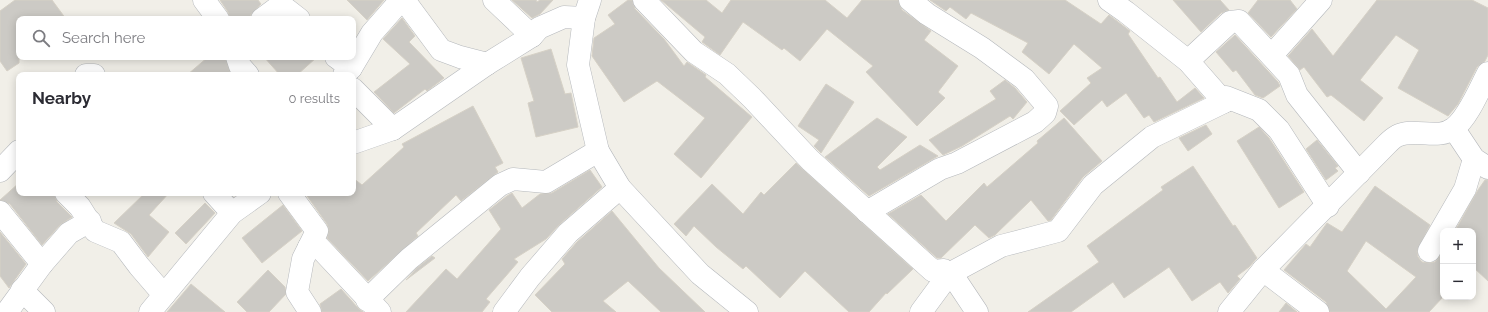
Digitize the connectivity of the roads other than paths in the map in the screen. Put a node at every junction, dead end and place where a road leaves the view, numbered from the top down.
1 (204, 0) edge
2 (402, 0) edge
3 (494, 0) edge
4 (644, 0) edge
5 (910, 0) edge
6 (1321, 0) edge
7 (1124, 4) edge
8 (587, 9) edge
9 (216, 16) edge
10 (266, 16) edge
11 (295, 16) edge
12 (532, 36) junction
13 (356, 52) edge
14 (1272, 55) junction
15 (239, 60) edge
16 (1188, 61) junction
17 (487, 64) junction
18 (245, 72) edge
19 (1485, 84) edge
20 (356, 92) edge
21 (1224, 102) junction
22 (393, 129) junction
23 (1454, 129) junction
24 (356, 142) edge
25 (598, 151) junction
26 (16, 154) edge
27 (1481, 163) edge
28 (0, 171) edge
29 (1359, 173) junction
30 (620, 188) junction
31 (69, 196) edge
32 (217, 196) edge
33 (256, 196) edge
34 (291, 196) edge
35 (1328, 206) junction
36 (0, 212) edge
37 (867, 212) junction
38 (232, 213) junction
39 (90, 221) junction
40 (309, 247) junction
41 (1429, 251) dead end
42 (42, 264) junction
43 (1264, 270) junction
44 (949, 274) junction
45 (22, 290) junction
46 (164, 295) junction
47 (373, 306) edge
48 (734, 308) edge
49 (7, 312) edge
50 (44, 312) edge
51 (150, 312) edge
52 (310, 312) edge
53 (504, 312) edge
54 (921, 312) edge
55 (978, 312) edge
56 (1229, 312) edge
57 (1318, 312) edge

1 - 9 street
2 - 13 street
2 - 17 street
3 - 12 street
4 - 37 street
5 - 37 street
6 - 14 street
7 - 16 street
8 - 12 street
8 - 25 street
10 - 11 street
12 - 17 street
14 - 16 street
14 - 29 street
15 - 18 street
16 - 21 street
17 - 22 street
19 - 23 street
20 - 22 street
21 - 35 street
21 - 44 street
22 - 24 street
23 - 27 street
23 - 29 street
25 - 30 street
25 - 47 street
26 - 28 street
27 - 41 street
29 - 35 street
30 - 48 street
30 - 53 street
31 - 39 street
32 - 38 street
33 - 38 street
34 - 40 street
35 - 43 street
36 - 42 street
37 - 44 street
38 - 46 street
39 - 42 street
39 - 46 street
40 - 47 street
40 - 52 street
42 - 45 street
43 - 56 street
43 - 57 street
44 - 54 street
44 - 55 street
45 - 49 street
45 - 50 street
46 - 51 street

